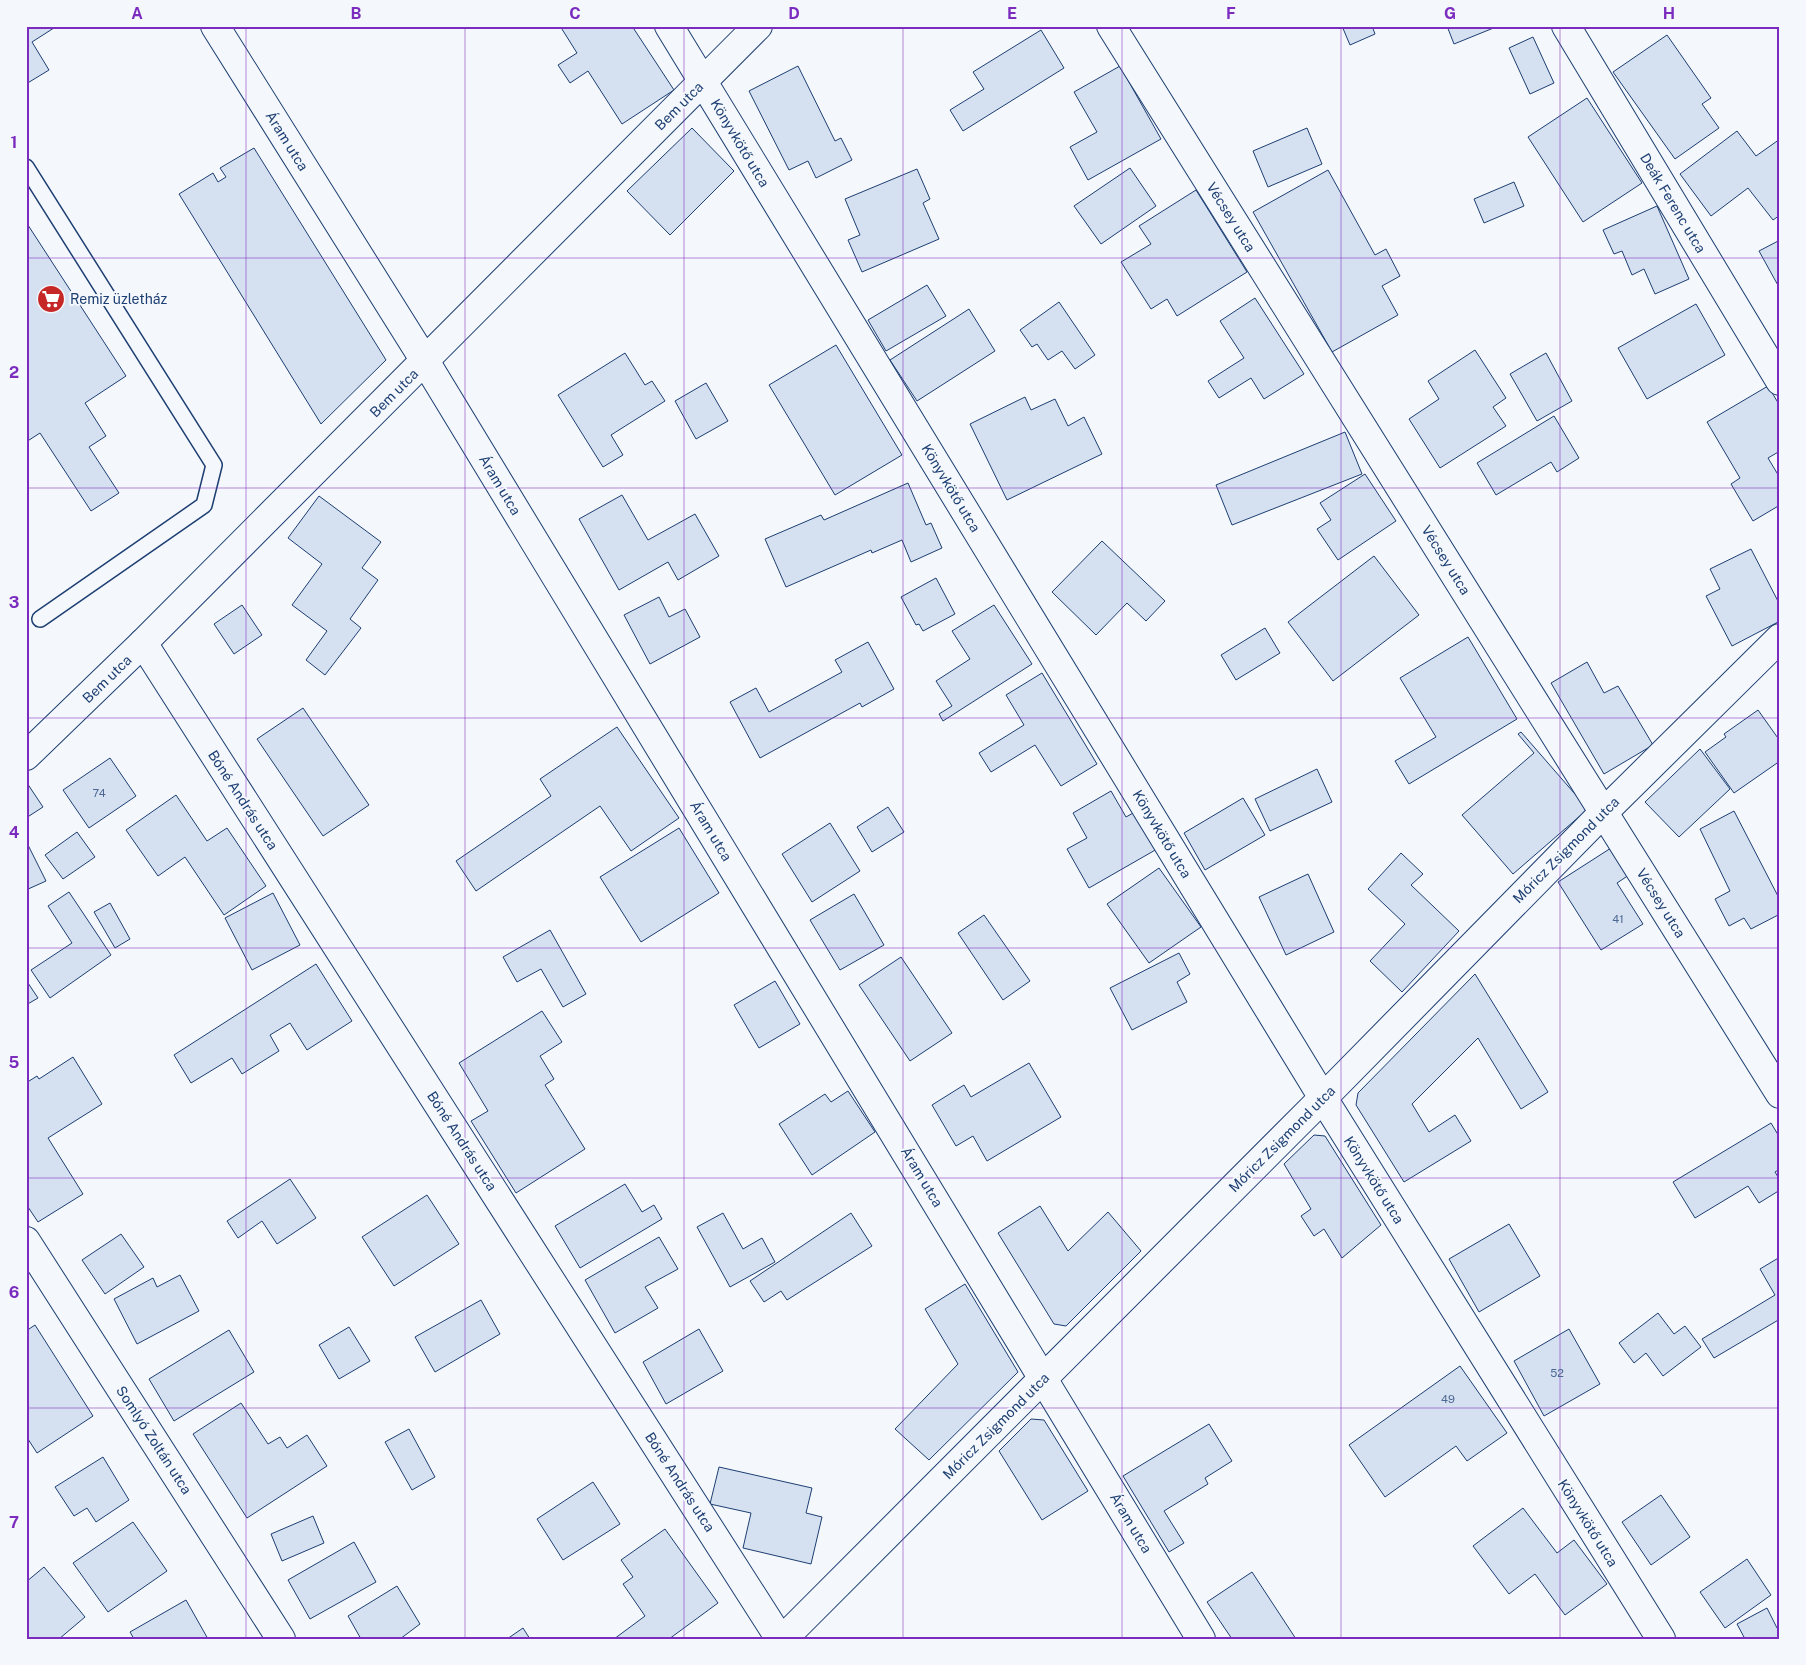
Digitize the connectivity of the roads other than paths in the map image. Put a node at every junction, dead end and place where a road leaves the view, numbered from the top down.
1 (215, 26) edge
2 (669, 26) edge
3 (758, 26) edge
4 (1111, 26) edge
5 (1566, 26) edge
6 (704, 82) junction
7 (26, 167) edge
8 (425, 361) junction
9 (1780, 381) edge
10 (40, 619) dead end
11 (1780, 638) edge
12 (143, 644) junction
13 (26, 756) edge
14 (1604, 812) junction
15 (1780, 1094) edge
16 (1323, 1098) junction
17 (26, 1241) edge
18 (1044, 1377) junction
19 (281, 1639) edge
20 (782, 1639) edge
21 (1201, 1639) edge
22 (1661, 1639) edge

1 - 8 street, Áram utca
2 - 6 street, Könyvkötő utca
3 - 6 street, Bem utca
4 - 14 street, Vécsey utca
5 - 9 street, Deák Ferenc utca
6 - 8 street, Bem utca
6 - 16 street, Könyvkötő utca
7 - 10 lane
8 - 12 street, Bem utca
8 - 18 street, Áram utca
11 - 14 street, Móricz Zsigmond utca
12 - 13 street, Bem utca
12 - 20 street, Bóné András utca
14 - 15 street, Vécsey utca
14 - 16 street, Móricz Zsigmond utca
16 - 18 street, Móricz Zsigmond utca
16 - 22 street, Könyvkötő utca
17 - 19 street, Somlyó Zoltán utca
18 - 20 street, Móricz Zsigmond utca
18 - 21 street, Áram utca

